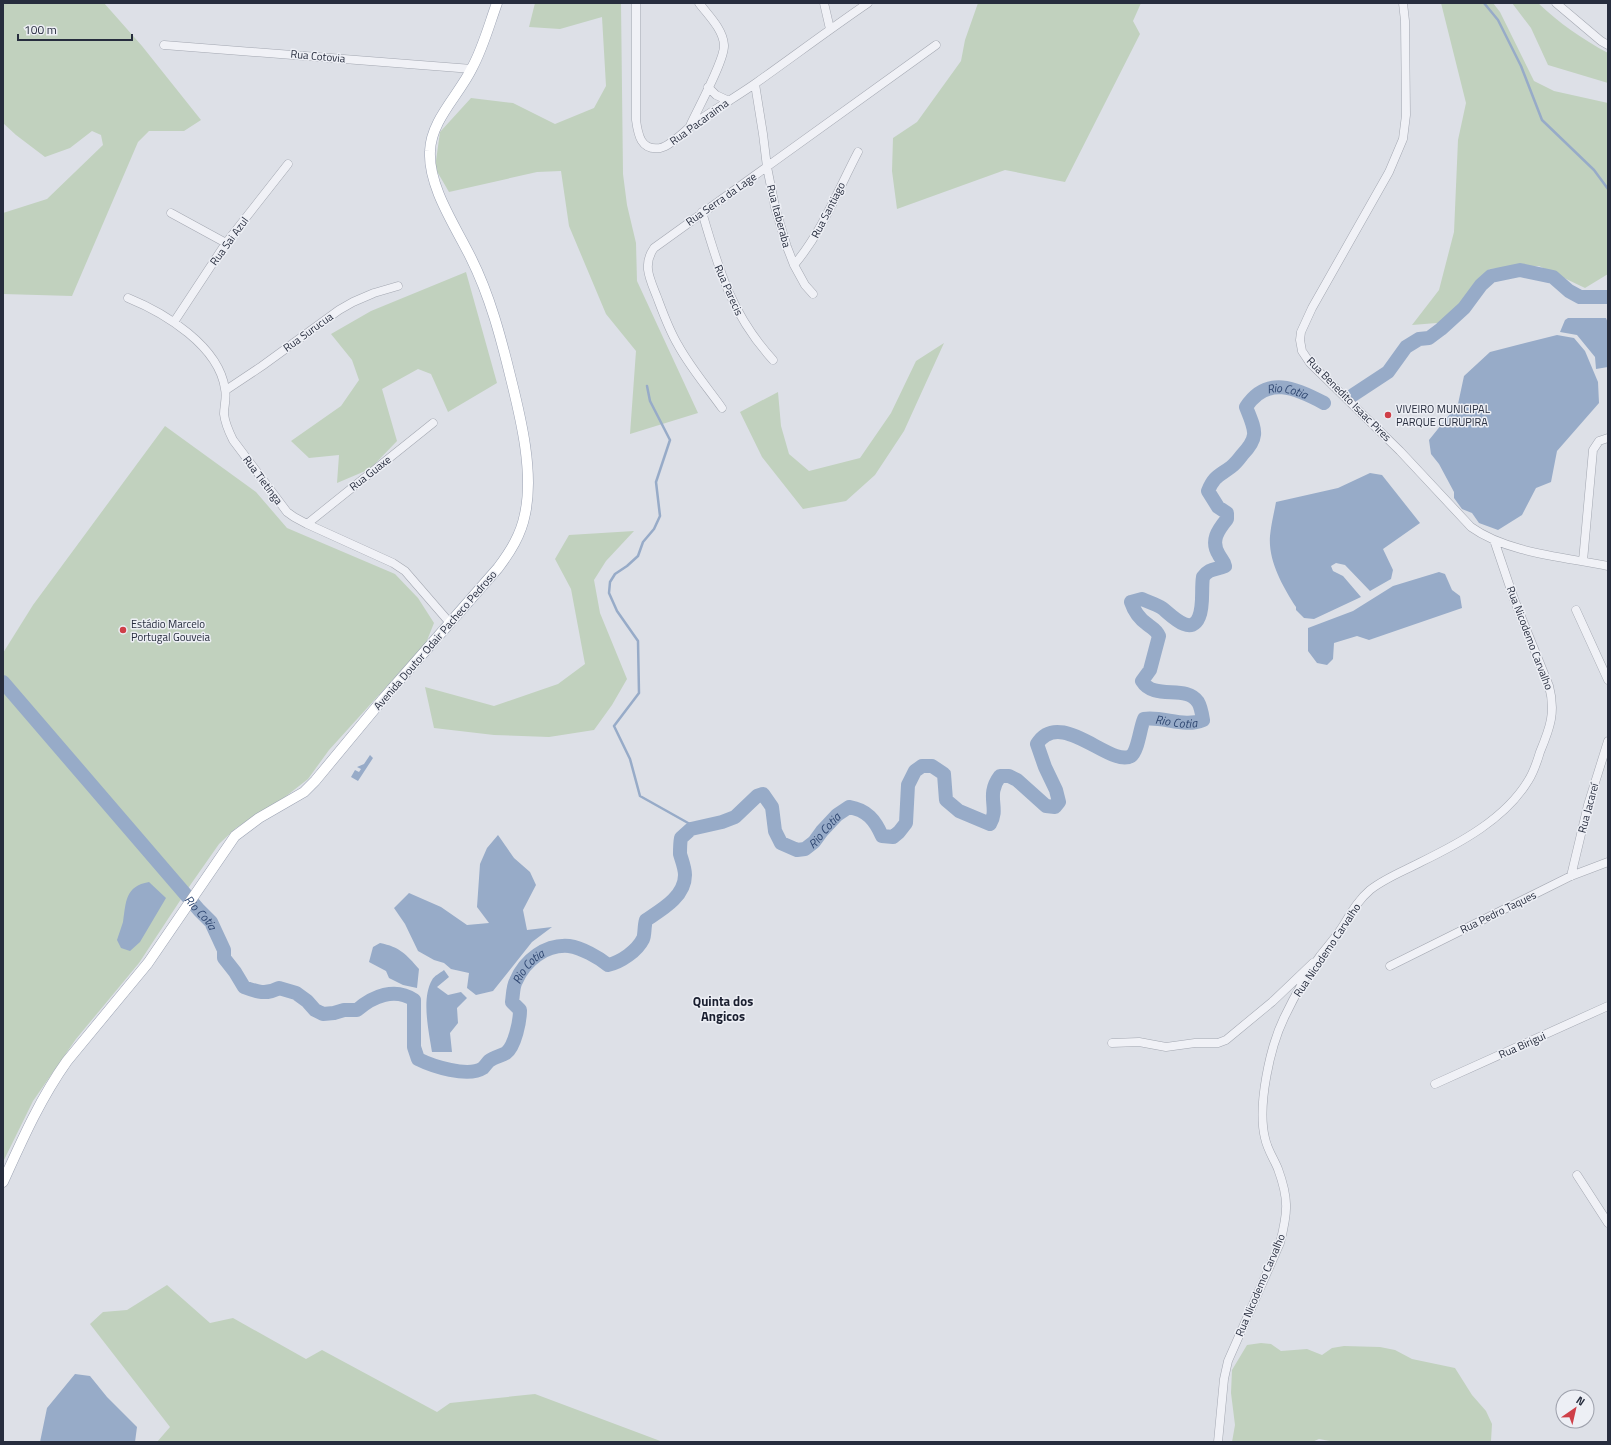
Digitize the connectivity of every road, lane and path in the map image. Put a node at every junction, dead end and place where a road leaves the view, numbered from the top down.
1 (497, 3) edge
2 (636, 3) edge
3 (699, 3) edge
4 (824, 3) edge
5 (868, 3) edge
6 (1403, 3) edge
7 (1556, 3) edge
8 (830, 29) junction
9 (164, 44) dead end
10 (936, 45) dead end
11 (1608, 45) edge
12 (472, 69) junction
13 (755, 84) junction
14 (708, 87) junction
15 (729, 100) junction
16 (689, 127) junction
17 (858, 152) dead end
18 (288, 164) dead end
19 (766, 167) junction
20 (702, 212) junction
21 (172, 213) dead end
22 (226, 243) junction
23 (794, 265) junction
24 (398, 286) dead end
25 (813, 294) dead end
26 (128, 298) dead end
27 (174, 322) junction
28 (773, 360) dead end
29 (226, 390) junction
30 (722, 408) dead end
31 (433, 423) dead end
32 (1608, 438) edge
33 (307, 524) junction
34 (1494, 540) junction
35 (1583, 561) junction
36 (1608, 566) edge
37 (1576, 610) dead end
38 (450, 623) junction
39 (1608, 680) edge
40 (1608, 741) edge
41 (1608, 862) edge
42 (1571, 876) junction
43 (1320, 956) junction
44 (1390, 966) dead end
45 (1608, 1006) edge
46 (1112, 1043) dead end
47 (1435, 1084) dead end
48 (1577, 1175) dead end
49 (3, 1182) edge
50 (1608, 1223) edge
51 (1218, 1442) edge

1 - 12 main road, Avenida Doutor Odair Pacheco Pedroso
2 - 16 street, Rua Pacaraima
3 - 14 street
4 - 8 street
5 - 8 street, Rua Pacaraima
6 - 34 street, Rua Benedito Isaac Pires
7 - 11 street
8 - 13 street, Rua Pacaraima
9 - 12 street, Rua Cotovia
10 - 19 street, Rua Serra da Lage
12 - 38 main road, Avenida Doutor Odair Pacheco Pedroso
13 - 15 street, Rua Pacaraima
13 - 19 street, Rua Itaberaba
14 - 15 street
14 - 16 street
15 - 16 street, Rua Pacaraima
17 - 23 street, Rua Santiago
18 - 22 street, Rua Sai Azul
19 - 20 street, Rua Serra da Lage
19 - 23 street, Rua Itaberaba
20 - 28 street, Rua Parecis
20 - 30 street, Rua Serra da Lage
21 - 22 street
22 - 27 street, Rua Sai Azul
23 - 25 street, Rua Itaberaba
24 - 29 street, Rua Surucua
26 - 27 street, Rua Tietinga
27 - 29 street, Rua Tietinga
29 - 33 street, Rua Tietinga
31 - 33 street, Rua Guaxe
32 - 35 street
33 - 38 street, Rua Tietinga
34 - 35 street, Rua Benedito Isaac Pires
34 - 43 street, Rua Nicodemo Carvalho
35 - 36 street, Rua Benedito Isaac Pires
37 - 39 street
38 - 49 main road, Avenida Doutor Odair Pacheco Pedroso
40 - 42 street, Rua Jacareí
41 - 42 street, Rua Pedro Taques
42 - 44 street, Rua Pedro Taques
43 - 46 street
43 - 51 street, Rua Nicodemo Carvalho
45 - 47 street, Rua Birigui
48 - 50 street

